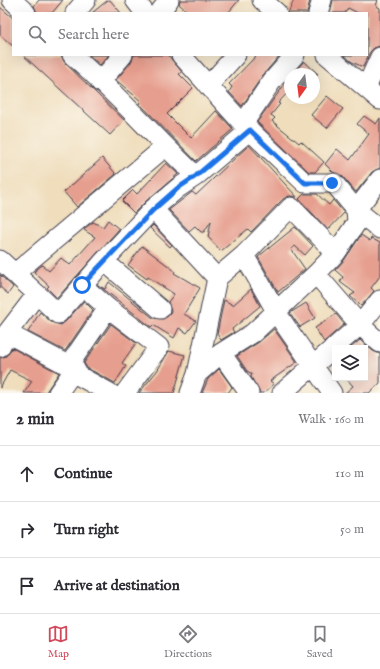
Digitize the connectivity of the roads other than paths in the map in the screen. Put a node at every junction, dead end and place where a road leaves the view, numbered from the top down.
1 (12, 0) edge
2 (86, 0) edge
3 (135, 0) edge
4 (169, 0) edge
5 (322, 0) edge
6 (25, 12) edge
7 (76, 12) edge
8 (144, 12) edge
9 (160, 12) edge
10 (318, 12) edge
11 (73, 56) edge
12 (122, 56) edge
13 (182, 56) edge
14 (235, 56) edge
15 (294, 56) edge
16 (328, 56) edge
17 (380, 57) edge
18 (100, 82) junction
19 (208, 86) junction
20 (366, 88) junction
21 (380, 100) edge
22 (246, 127) junction
23 (165, 147) junction
24 (196, 176) junction
25 (380, 180) edge
26 (153, 210) junction
27 (356, 210) junction
28 (380, 229) edge
29 (336, 253) junction
30 (244, 255) junction
31 (0, 260) edge
32 (104, 261) junction
33 (14, 274) junction
34 (316, 274) junction
35 (217, 278) junction
36 (82, 285) junction
37 (37, 294) junction
38 (380, 300) edge
39 (108, 308) junction
40 (160, 309) dead end
41 (276, 311) junction
42 (360, 325) junction
43 (4, 340) edge
44 (380, 343) edge
45 (221, 353) junction
46 (315, 366) junction
47 (75, 369) junction
48 (198, 374) junction
49 (58, 393) edge
50 (110, 393) edge
51 (125, 393) edge
52 (190, 393) edge
53 (249, 393) edge
54 (282, 393) edge
55 (332, 393) edge

1 - 6 street
2 - 7 street
3 - 8 street
4 - 9 street
5 - 10 street
11 - 18 street
12 - 18 street
13 - 19 street
14 - 19 street
15 - 22 street
16 - 20 street
17 - 20 street
18 - 23 street
19 - 22 street
20 - 21 street
22 - 24 street
22 - 27 street
23 - 24 street
23 - 33 street
24 - 26 street
25 - 27 street
26 - 32 street
26 - 35 street
27 - 28 street
27 - 29 street
29 - 30 street
29 - 34 street
30 - 35 street
30 - 41 street
31 - 33 street
32 - 36 street
32 - 40 street
33 - 37 street
34 - 41 street
34 - 42 street
35 - 48 street
36 - 37 street
36 - 39 street
37 - 43 street
38 - 42 street
39 - 47 street
39 - 51 street
41 - 45 street
41 - 46 street
42 - 44 street
42 - 46 street
43 - 47 street
45 - 48 street
45 - 53 street
46 - 54 street
46 - 55 street
47 - 49 street
47 - 50 street
48 - 52 street

